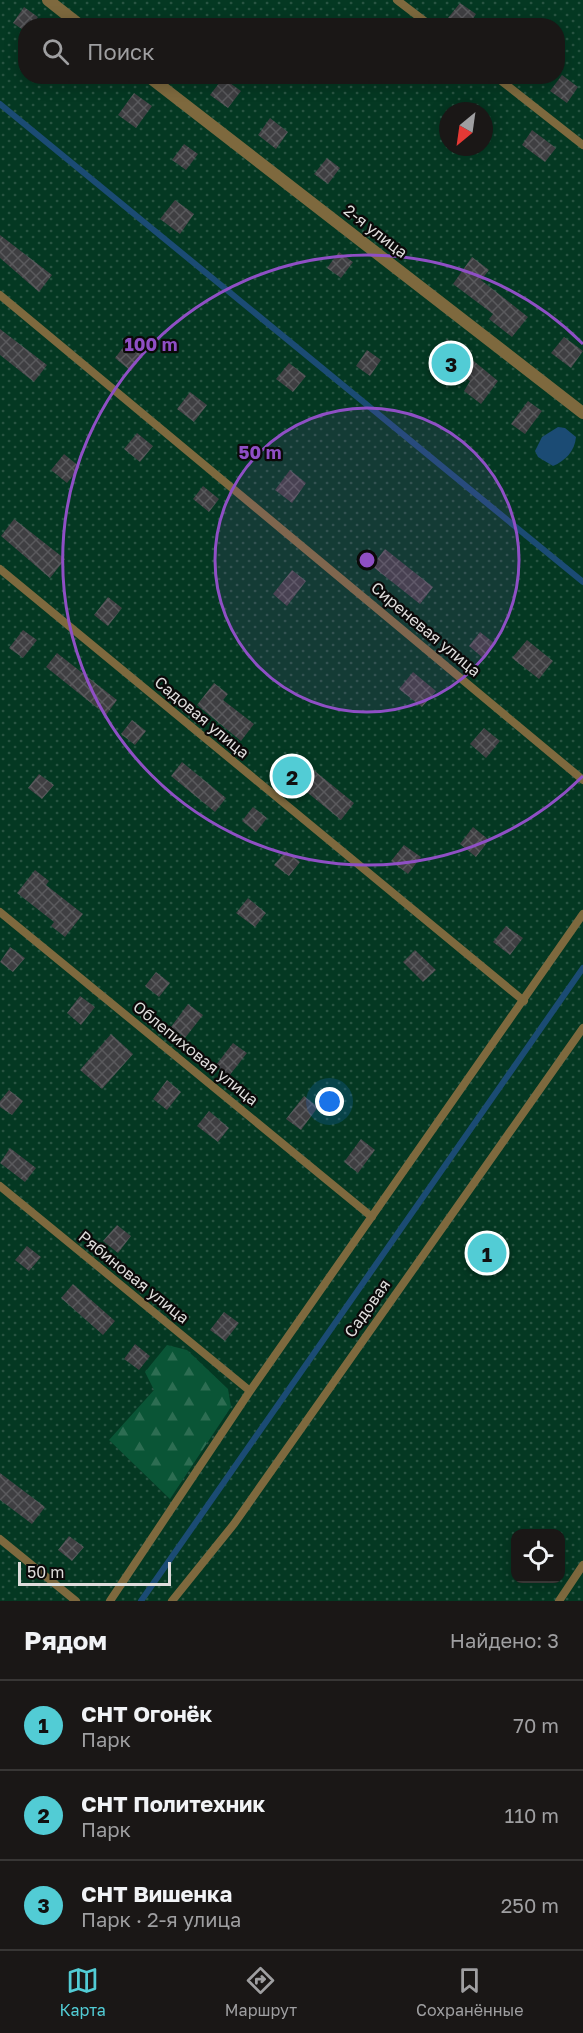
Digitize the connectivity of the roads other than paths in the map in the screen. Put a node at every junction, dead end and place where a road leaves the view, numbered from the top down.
1 (48, 0) edge
2 (397, 0) edge
3 (71, 18) edge
4 (421, 18) edge
5 (158, 84) edge
6 (505, 84) edge
7 (583, 145) edge
8 (0, 295) edge
9 (583, 413) edge
10 (0, 570) edge
11 (583, 780) edge
12 (0, 912) edge
13 (583, 914) edge
14 (524, 1001) junction
15 (583, 1028) edge
16 (0, 1186) edge
17 (372, 1217) junction
18 (250, 1391) junction
19 (0, 1539) edge
20 (583, 1565) edge
21 (76, 1601) edge
22 (110, 1601) edge
23 (172, 1601) edge
24 (559, 1601) edge

1 - 3 street
2 - 4 lane
5 - 9 street, 2-я улица
6 - 7 lane
8 - 11 lane, Сиреневая улица
10 - 14 lane, Садовая улица
12 - 17 lane, Облепиховая улица
13 - 14 lane
14 - 17 lane
15 - 23 lane, Садовая
16 - 18 lane, Рябиновая улица
17 - 18 lane
18 - 22 lane
19 - 21 lane
20 - 24 lane

